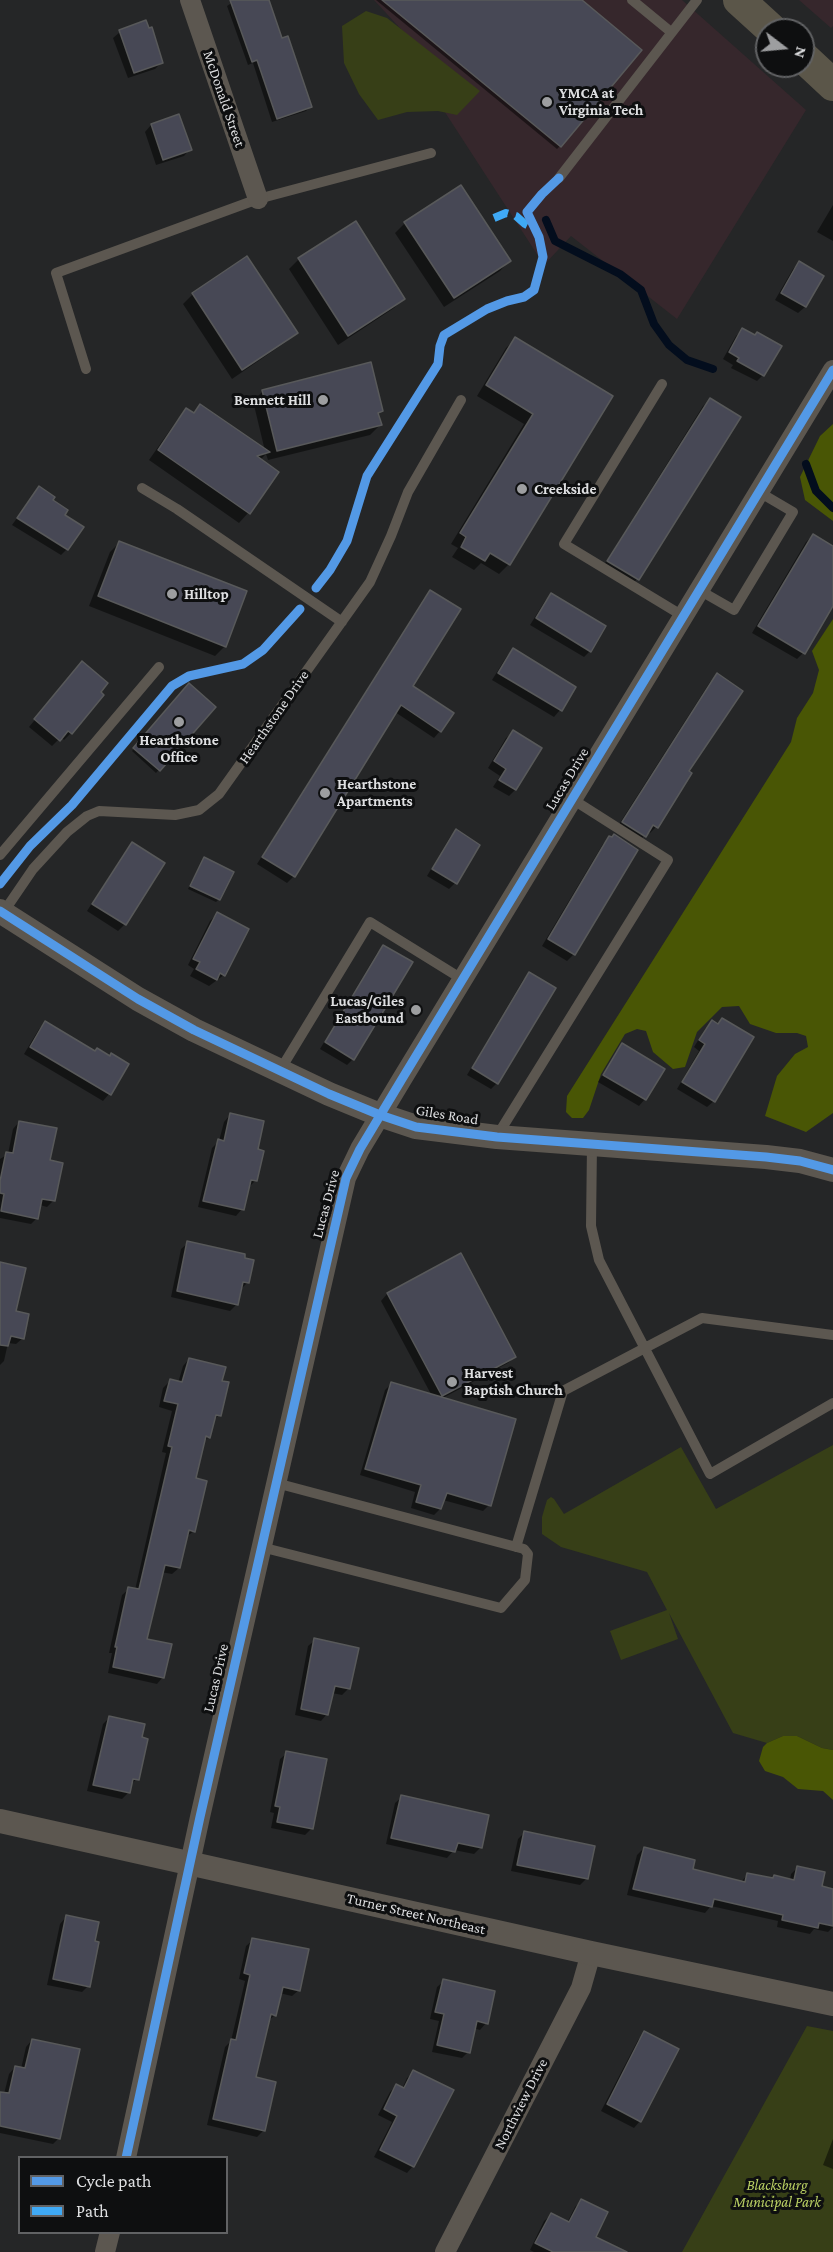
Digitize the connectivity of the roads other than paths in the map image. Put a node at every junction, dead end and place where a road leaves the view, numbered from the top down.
1 (190, 0) edge
2 (632, 0) edge
3 (697, 0) edge
4 (739, 0) edge
5 (759, 18) edge
6 (671, 32) junction
7 (815, 68) edge
8 (833, 85) edge
9 (431, 153) dead end
10 (559, 178) dead end
11 (258, 199) junction
12 (86, 369) dead end
13 (833, 370) edge
14 (662, 384) dead end
15 (461, 400) dead end
16 (142, 488) dead end
17 (759, 492) junction
18 (699, 590) junction
19 (683, 616) junction
20 (342, 622) junction
21 (159, 667) dead end
22 (572, 798) junction
23 (0, 855) edge
24 (1, 915) edge
25 (462, 979) junction
26 (279, 1072) junction
27 (380, 1115) junction
28 (497, 1137) junction
29 (592, 1145) junction
30 (833, 1170) edge
31 (833, 1335) edge
32 (645, 1348) junction
33 (833, 1403) edge
34 (276, 1483) junction
35 (261, 1547) junction
36 (516, 1547) junction
37 (0, 1821) edge
38 (190, 1863) junction
39 (591, 1953) junction
40 (833, 2004) edge
41 (126, 2156) edge
42 (110, 2234) edge
43 (105, 2252) edge
44 (445, 2252) edge

1 - 11 street, McDonald Street
2 - 6 lane
3 - 6 lane
4 - 5 main road
6 - 10 lane
7 - 8 main road
9 - 11 lane
11 - 12 lane
13 - 17 street, Lucas Drive
14 - 19 lane
15 - 20 lane, Hearthstone Drive
16 - 20 lane
17 - 18 street, Lucas Drive
17 - 18 lane
18 - 19 street, Lucas Drive
19 - 22 street, Lucas Drive
20 - 24 lane, Hearthstone Drive
21 - 23 lane
22 - 25 street, Lucas Drive
22 - 28 lane
24 - 26 street, Giles Road
25 - 26 lane
25 - 27 street, Lucas Drive
26 - 27 street, Giles Road
27 - 28 street, Giles Road
27 - 34 street, Lucas Drive
28 - 29 street, Giles Road
29 - 30 street, Giles Road
29 - 32 lane
31 - 32 lane
32 - 33 lane
32 - 36 lane
34 - 35 street, Lucas Drive
34 - 36 lane
35 - 36 lane
35 - 38 street, Lucas Drive
37 - 38 street, Turner Street Northeast
38 - 39 street, Turner Street Northeast
38 - 41 street, Lucas Drive
39 - 40 street, Turner Street Northeast
39 - 44 street, Northview Drive
42 - 43 street

